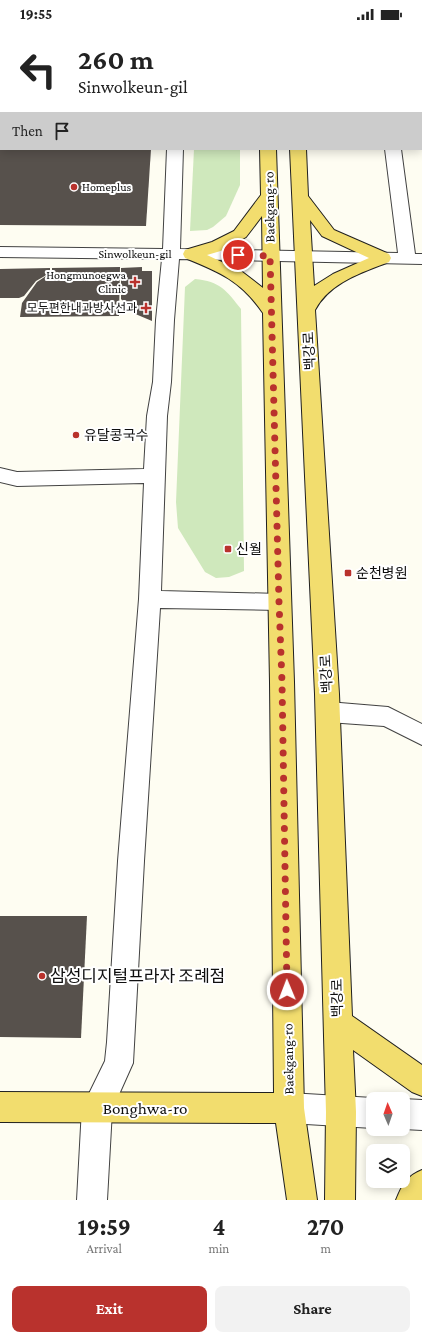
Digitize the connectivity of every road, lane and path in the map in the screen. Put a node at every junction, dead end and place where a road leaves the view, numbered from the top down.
1 (175, 150) edge
2 (268, 150) edge
3 (298, 150) edge
4 (393, 150) edge
5 (269, 195) junction
6 (301, 197) junction
7 (0, 252) edge
8 (171, 254) junction
9 (191, 254) junction
10 (270, 256) junction
11 (304, 257) junction
12 (383, 258) junction
13 (415, 259) edge
14 (307, 309) junction
15 (272, 313) junction
16 (0, 475) edge
17 (154, 476) junction
18 (150, 598) junction
19 (279, 602) junction
20 (328, 712) junction
21 (422, 735) edge
22 (338, 1023) junction
23 (422, 1082) edge
24 (0, 1107) edge
25 (97, 1108) junction
26 (289, 1108) junction
27 (342, 1112) junction
28 (366, 1113) edge
29 (410, 1114) edge
30 (422, 1115) edge
31 (422, 1185) edge
32 (92, 1200) edge
33 (302, 1200) edge
34 (340, 1200) edge
35 (411, 1200) edge

1 - 8 street
2 - 5 main road, Baekgang-ro
3 - 6 main road, 백강로
4 - 13 street
5 - 9 main road
5 - 10 main road, Baekgang-ro
6 - 11 main road, 백강로
6 - 12 main road
7 - 8 street, Sinwolkeun-gil
8 - 9 street, Sinwolkeun-gil
8 - 17 street
9 - 10 street, Sinwolkeun-gil
9 - 15 main road
10 - 11 street, Sinwolkeun-gil
10 - 15 main road, Baekgang-ro
11 - 12 street, Sinwolkeun-gil
11 - 14 main road, 백강로
12 - 13 street, Sinwolkeun-gil
12 - 14 main road
14 - 20 main road, 백강로
15 - 19 main road, Baekgang-ro
16 - 17 street
17 - 18 street
18 - 19 street
18 - 25 street
19 - 26 main road, Baekgang-ro
20 - 21 street
20 - 22 main road, 백강로
22 - 23 main road
22 - 27 main road, 백강로
24 - 25 main road, Bonghwa-ro
25 - 26 main road, Bonghwa-ro
25 - 32 street
26 - 27 street
26 - 33 main road, Baekgang-ro
27 - 28 street
27 - 34 main road, 백강로
29 - 30 street
31 - 35 main road

